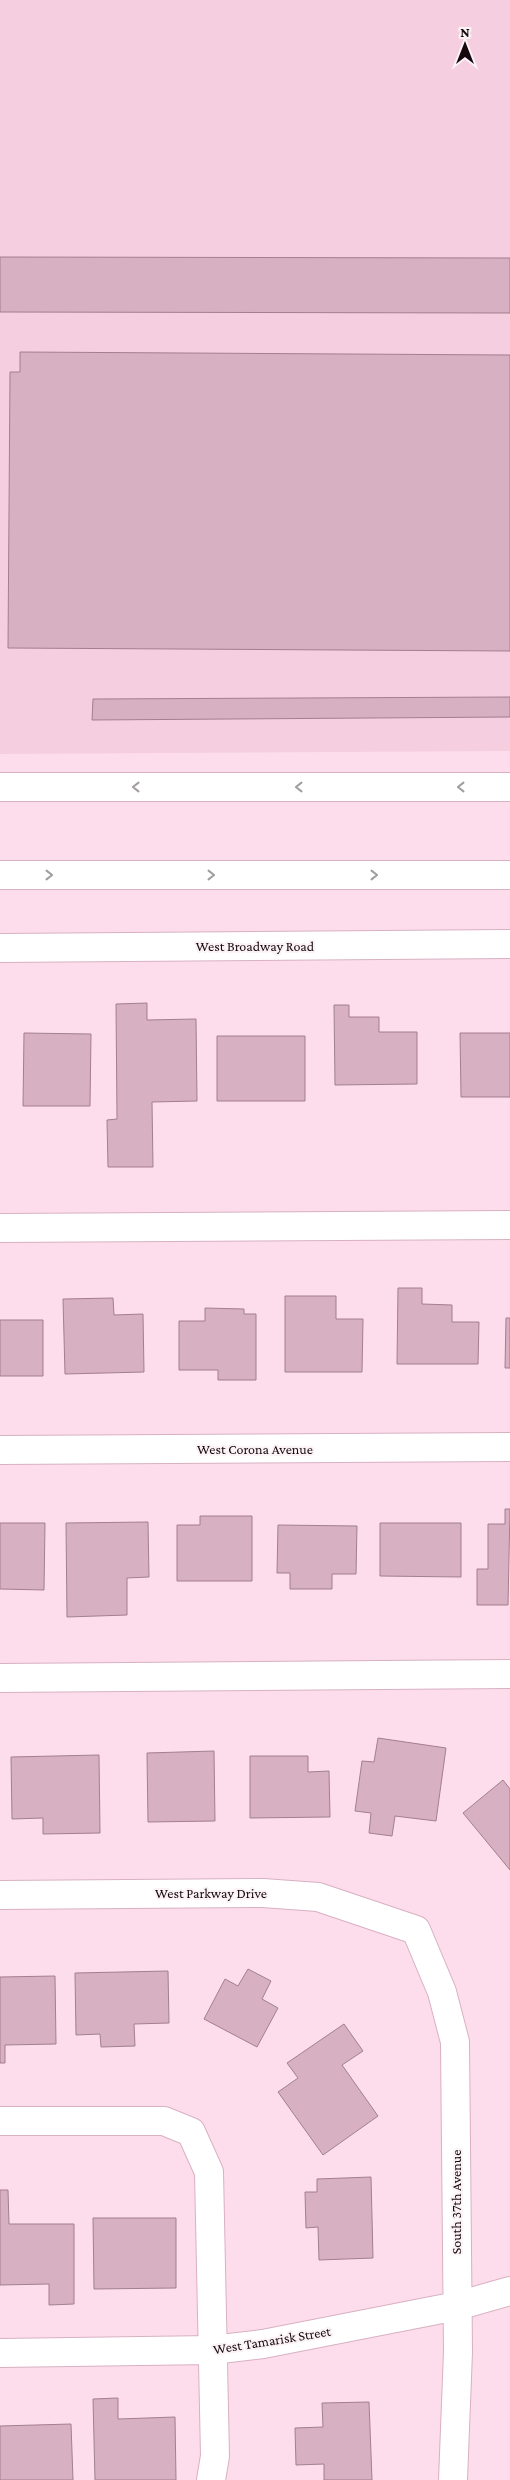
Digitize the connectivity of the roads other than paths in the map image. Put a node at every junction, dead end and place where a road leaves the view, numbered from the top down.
1 (0, 787) edge
2 (510, 787) edge
3 (510, 874) edge
4 (0, 875) edge
5 (510, 944) edge
6 (0, 948) edge
7 (510, 1225) edge
8 (0, 1228) edge
9 (510, 1447) edge
10 (0, 1450) edge
11 (510, 1674) edge
12 (0, 1678) edge
13 (0, 1894) edge
14 (416, 1930) joint
15 (0, 2122) edge
16 (510, 2291) edge
17 (457, 2306) junction
18 (212, 2350) junction
19 (0, 2352) edge
20 (211, 2480) edge
21 (453, 2480) edge

2 -> 1 street
4 -> 3 street
5 - 6 street, West Broadway Road
7 - 8 street
9 - 10 street, West Corona Avenue
11 - 12 street
13 - 14 street, West Parkway Drive
14 - 17 street, South 37th Avenue
15 - 18 street
16 - 17 street, West Tamarisk Street
17 - 18 street, West Tamarisk Street
17 - 21 street, South 37th Avenue
18 - 19 street, West Tamarisk Street
18 - 20 street

